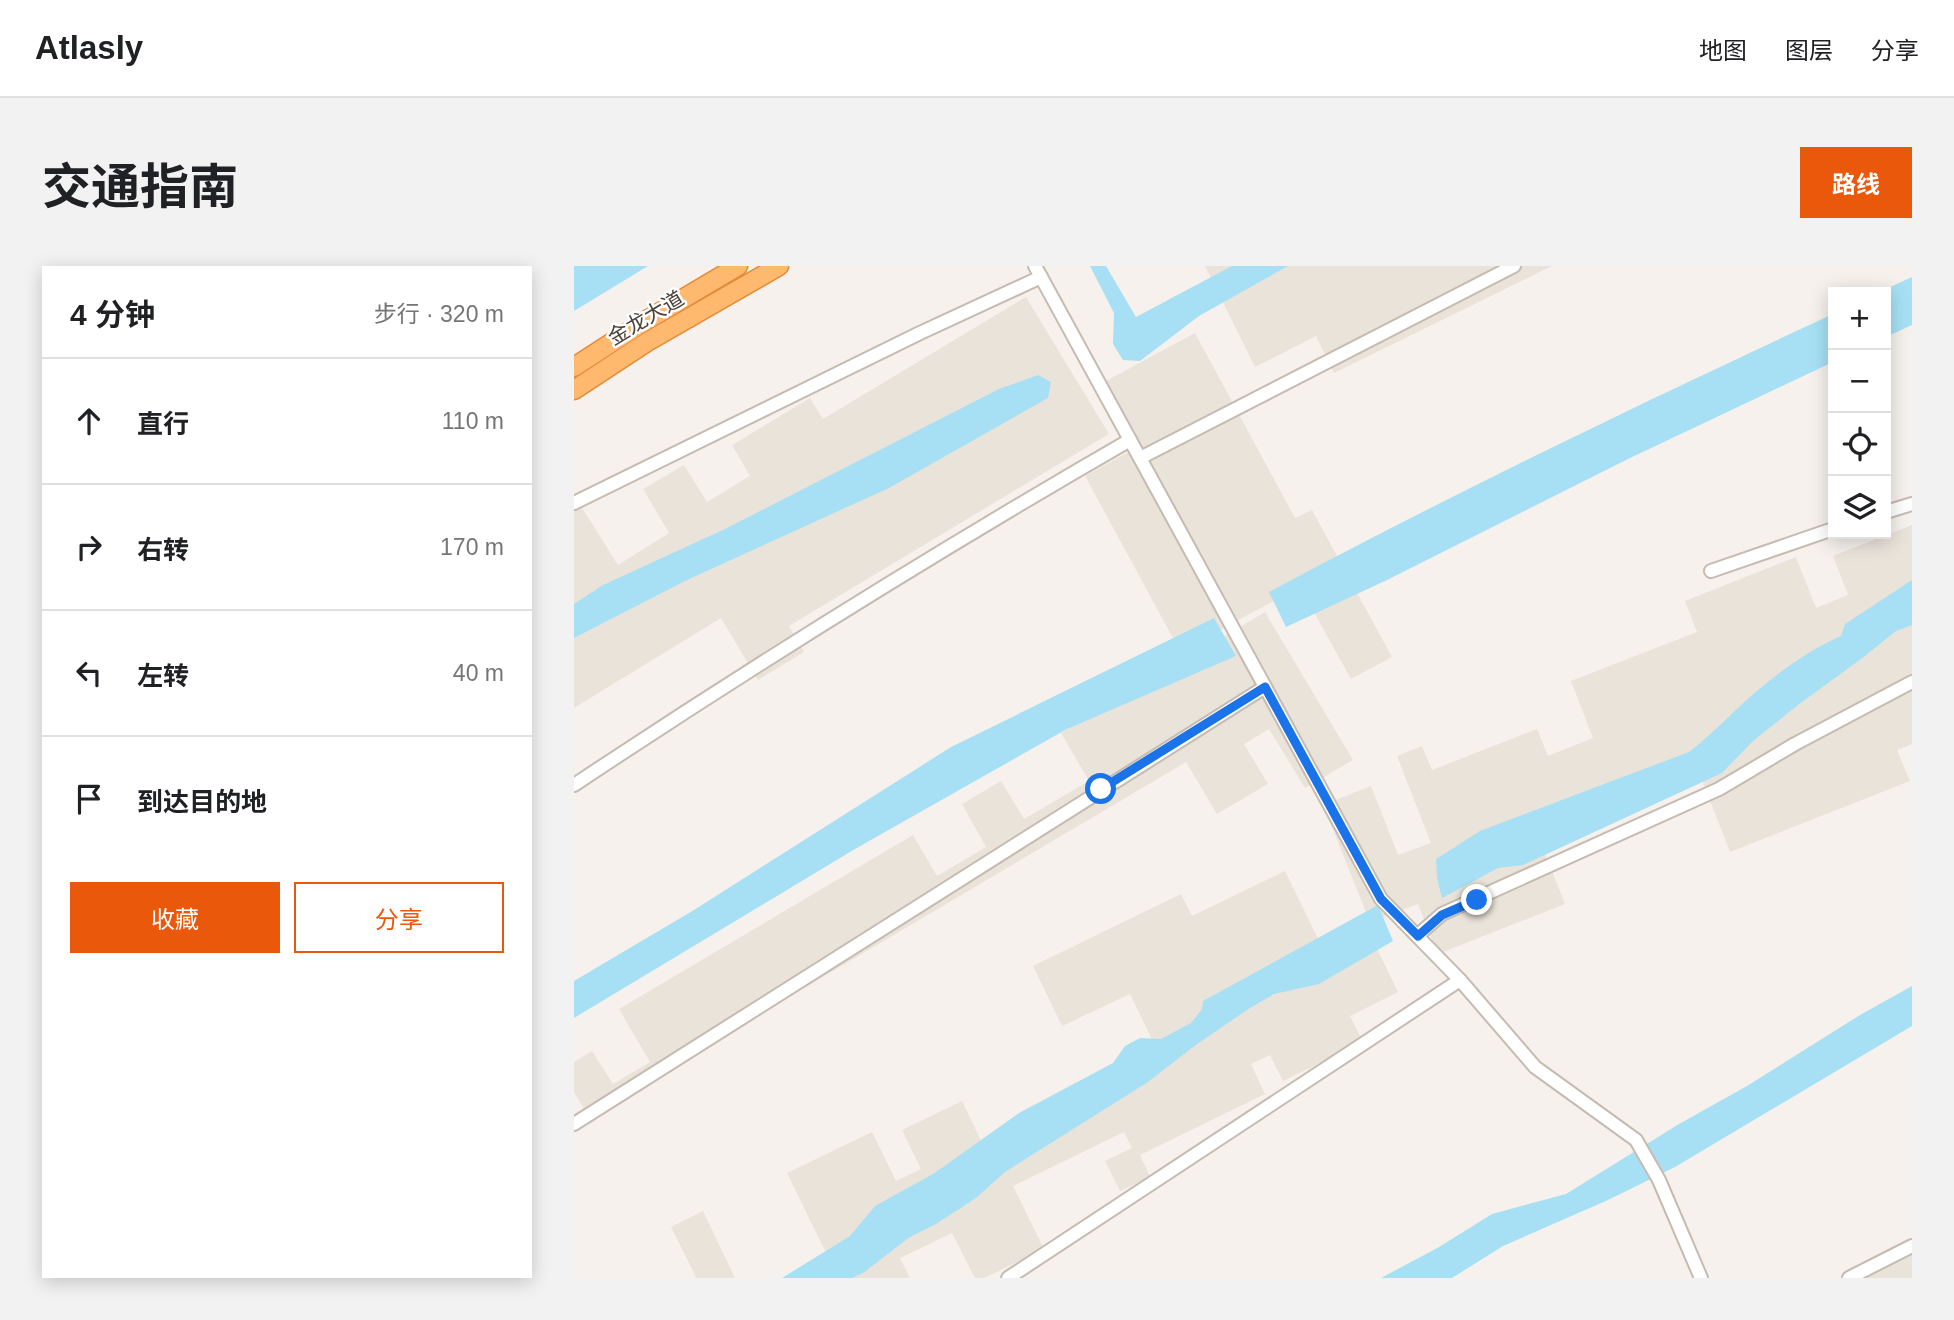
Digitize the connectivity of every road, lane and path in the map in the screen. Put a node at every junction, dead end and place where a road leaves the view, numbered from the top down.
1 (738, 266) edge
2 (779, 266) edge
3 (1514, 266) edge
4 (1038, 272) edge
5 (574, 367) edge
6 (574, 390) edge
7 (1130, 440) junction
8 (1140, 458) junction
9 (574, 503) edge
10 (1912, 504) edge
11 (1891, 510) edge
12 (1828, 531) edge
13 (1710, 570) dead end
14 (1912, 682) edge
15 (1265, 687) junction
16 (574, 785) edge
17 (1418, 936) junction
18 (1460, 980) junction
19 (574, 1124) edge
20 (1912, 1247) edge
21 (1008, 1278) edge
22 (1701, 1278) edge
23 (1849, 1278) edge

1 - 5 highway, 金龙大道
2 - 6 highway, 金龙大道
3 - 8 street
4 - 7 street
4 - 9 street
7 - 8 street
7 - 16 street
8 - 15 street
10 - 11 street
12 - 13 street
14 - 17 street
15 - 17 street
15 - 19 street
17 - 18 street
18 - 21 street
18 - 22 street
20 - 23 street

